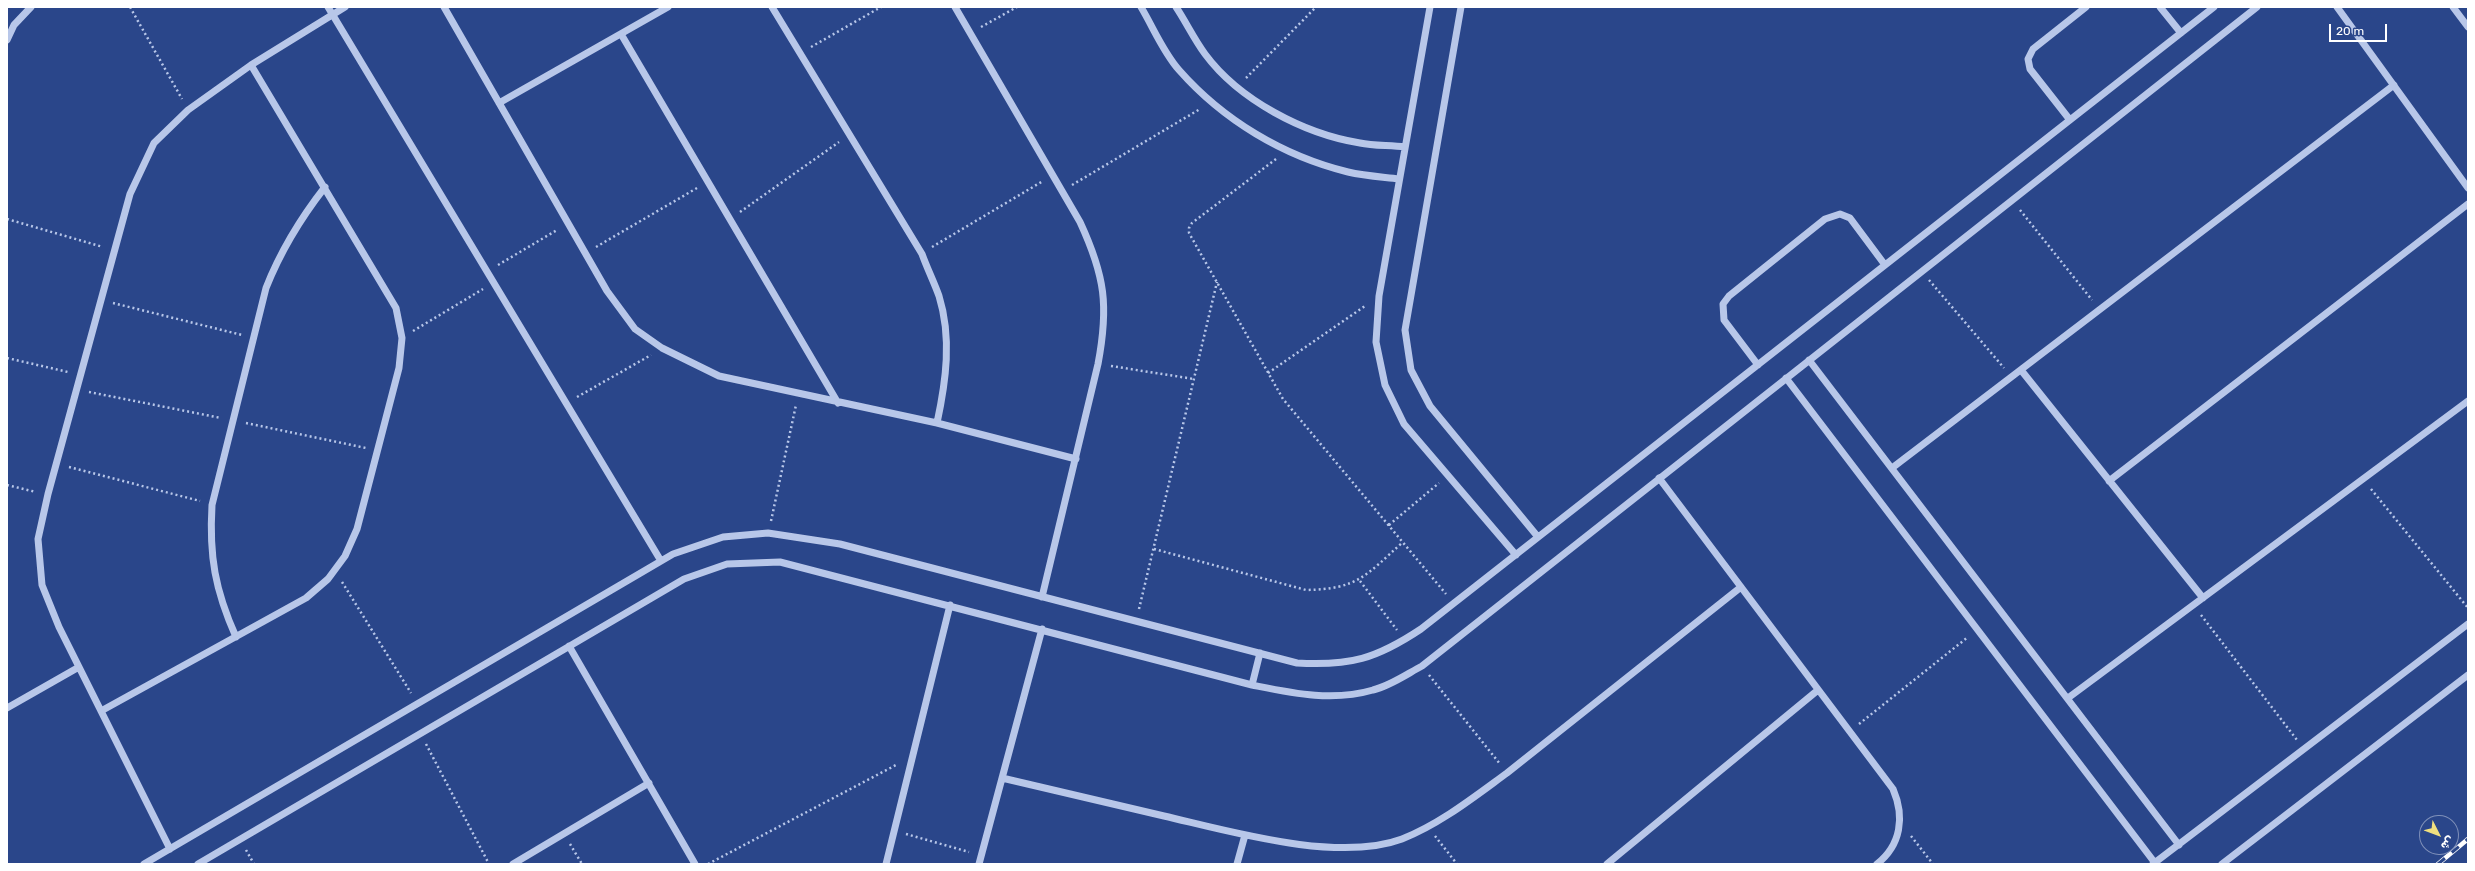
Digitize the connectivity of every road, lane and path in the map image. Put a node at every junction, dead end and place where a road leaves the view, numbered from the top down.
1 (31, 7) edge
2 (130, 7) edge
3 (328, 7) edge
4 (345, 7) edge
5 (444, 7) edge
6 (668, 7) edge
7 (772, 7) edge
8 (882, 7) edge
9 (955, 7) edge
10 (1017, 7) edge
11 (1141, 7) edge
12 (1176, 7) edge
13 (1316, 7) edge
14 (1430, 7) edge
15 (1461, 7) edge
16 (2086, 7) edge
17 (2160, 7) edge
18 (2214, 7) edge
19 (2257, 7) edge
20 (2337, 7) edge
21 (2453, 7) edge
22 (332, 15) junction
23 (2468, 27) edge
24 (970, 33) junction
25 (2181, 33) junction
26 (621, 34) junction
27 (7, 40) edge
28 (800, 53) junction
29 (251, 65) junction
30 (2394, 85) junction
31 (1237, 86) junction
32 (1211, 102) junction
33 (499, 103) junction
34 (188, 110) junction
35 (2070, 120) junction
36 (849, 134) junction
37 (1405, 146) junction
38 (1287, 151) junction
39 (1054, 175) junction
40 (1400, 179) junction
41 (708, 182) junction
42 (325, 187) junction
43 (2468, 188) edge
44 (1063, 191) junction
45 (2012, 200) junction
46 (2468, 204) edge
47 (7, 219) edge
48 (730, 219) junction
49 (568, 224) junction
50 (113, 249) junction
51 (586, 254) junction
52 (922, 254) junction
53 (1885, 265) junction
54 (1921, 271) junction
55 (487, 272) junction
56 (1217, 282) junction
57 (494, 283) junction
58 (1379, 296) junction
59 (101, 300) junction
60 (2100, 310) junction
61 (254, 338) junction
62 (402, 338) junction
63 (662, 348) junction
64 (7, 358) edge
65 (1809, 360) junction
66 (1098, 364) junction
67 (1758, 365) junction
68 (2021, 370) junction
69 (1268, 372) junction
70 (80, 375) junction
71 (2011, 377) junction
72 (1786, 378) junction
73 (1194, 380) junction
74 (799, 394) junction
75 (2468, 401) edge
76 (566, 403) junction
77 (838, 403) junction
78 (937, 423) junction
79 (1076, 459) junction
80 (56, 464) junction
81 (1892, 468) junction
82 (1448, 476) junction
83 (1659, 478) junction
84 (2363, 479) junction
85 (2109, 482) junction
86 (7, 485) edge
87 (48, 494) junction
88 (212, 505) junction
89 (1389, 525) junction
90 (768, 533) junction
91 (1538, 537) junction
92 (1403, 542) junction
93 (1154, 549) junction
94 (1516, 555) junction
95 (661, 561) junction
96 (335, 570) junction
97 (1360, 581) junction
98 (1741, 587) junction
99 (1042, 597) junction
100 (2203, 598) junction
101 (1454, 603) junction
102 (950, 605) junction
103 (2193, 606) junction
104 (2468, 608) edge
105 (1136, 621) junction
106 (2468, 624) edge
107 (1042, 629) junction
108 (1978, 630) junction
109 (236, 637) junction
110 (1405, 640) junction
111 (570, 646) junction
112 (1260, 654) junction
113 (1422, 666) junction
114 (79, 667) junction
115 (2468, 675) edge
116 (1252, 685) junction
117 (1818, 690) junction
118 (2068, 698) junction
119 (417, 704) junction
120 (7, 708) edge
121 (101, 711) junction
122 (1850, 731) junction
123 (421, 734) junction
124 (2304, 749) junction
125 (913, 756) junction
126 (1506, 773) junction
127 (1002, 778) junction
128 (649, 783) junction
129 (1900, 823) junction
130 (1428, 826) junction
131 (894, 830) junction
132 (563, 834) junction
133 (1245, 835) junction
134 (2178, 845) junction
135 (170, 849) junction
136 (982, 855) junction
137 (2154, 863) edge
138 (144, 864) edge
139 (198, 864) edge
140 (489, 864) edge
141 (513, 864) edge
142 (582, 864) edge
143 (695, 864) edge
144 (707, 864) edge
145 (886, 864) edge
146 (979, 864) edge
147 (1237, 864) edge
148 (1457, 864) edge
149 (1607, 864) edge
150 (1876, 864) edge
151 (1932, 864) edge
152 (2222, 864) edge

1 - 27 street
2 - 34 path
3 - 22 street
4 - 22 street
5 - 33 street
6 - 26 street
7 - 28 street
8 - 28 path
9 - 24 street
10 - 24 path
11 - 32 street
12 - 31 street
13 - 31 path
14 - 37 street
15 - 91 street
16 - 35 street
17 - 25 street
18 - 25 street
19 - 45 street
20 - 30 street
21 - 23 street
22 - 29 street
22 - 55 street
24 - 39 street
25 - 35 street
26 - 33 street
26 - 41 street
28 - 36 street
29 - 34 street
29 - 42 street
30 - 43 street
30 - 60 street
31 - 37 street
32 - 38 street
32 - 44 path
33 - 49 street
34 - 50 street
35 - 53 street
36 - 48 path
36 - 52 street
37 - 40 street
38 - 40 street
38 - 56 path
39 - 44 street
39 - 52 path
40 - 58 street
41 - 48 street
41 - 51 path
42 - 61 street
42 - 62 street
44 - 66 street
45 - 54 street
45 - 60 path
46 - 85 street
47 - 50 path
48 - 77 street
49 - 51 street
49 - 55 path
50 - 59 street
51 - 63 street
52 - 78 street
53 - 67 street
53 - 67 street
54 - 65 street
54 - 71 path
55 - 57 street
56 - 69 path
56 - 73 path
57 - 62 path
57 - 76 street
58 - 69 path
58 - 82 street
59 - 61 path
59 - 70 street
60 - 68 street
61 - 88 street
62 - 96 street
63 - 74 street
63 - 76 path
64 - 70 path
65 - 72 street
65 - 81 street
66 - 73 path
66 - 79 street
67 - 91 street
68 - 71 street
68 - 85 street
69 - 89 path
70 - 80 street
71 - 81 street
72 - 83 street
72 - 108 street
73 - 93 path
74 - 77 street
74 - 90 path
75 - 84 street
76 - 95 street
77 - 78 street
78 - 79 street
79 - 99 street
80 - 87 street
80 - 88 path
81 - 118 street
82 - 89 path
82 - 94 street
83 - 98 street
83 - 113 street
84 - 100 street
84 - 104 path
85 - 100 street
86 - 87 path
87 - 114 street
88 - 109 street
89 - 92 path
90 - 95 street
90 - 99 street
91 - 94 street
92 - 97 path
92 - 101 path
93 - 97 path
93 - 105 path
94 - 101 street
95 - 119 street
96 - 109 street
96 - 119 path
97 - 110 path
98 - 117 street
98 - 126 street
99 - 105 street
100 - 103 street
101 - 110 street
102 - 107 street
102 - 111 street
102 - 125 street
103 - 118 street
103 - 124 path
105 - 112 street
106 - 124 street
107 - 116 street
107 - 127 street
108 - 122 path
108 - 137 street
109 - 121 street
110 - 112 street
111 - 123 street
111 - 128 street
112 - 116 street
113 - 116 street
113 - 126 path
114 - 120 street
114 - 121 street
115 - 152 street
117 - 122 street
117 - 149 street
118 - 134 street
119 - 135 street
121 - 135 street
122 - 129 street
123 - 139 street
123 - 140 path
124 - 134 street
125 - 131 street
125 - 144 path
126 - 130 street
127 - 133 street
127 - 136 street
128 - 132 street
128 - 143 street
129 - 150 street
129 - 151 path
130 - 133 street
130 - 148 path
131 - 136 path
131 - 145 street
132 - 141 street
132 - 142 path
133 - 147 street
134 - 137 street
135 - 138 street
136 - 146 street

